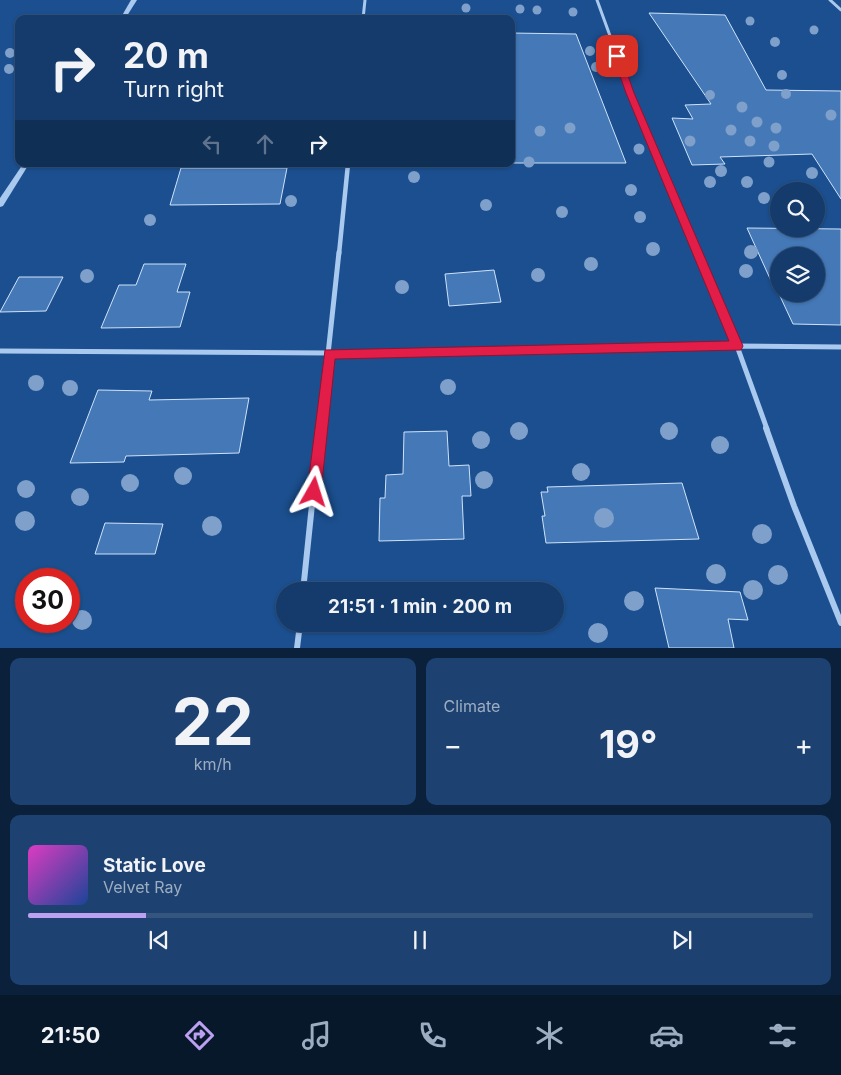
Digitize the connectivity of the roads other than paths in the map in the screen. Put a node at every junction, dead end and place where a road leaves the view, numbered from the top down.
1 (134, 0) edge
2 (365, 0) edge
3 (597, 0) edge
4 (830, 0) edge
5 (841, 10) edge
6 (125, 15) edge
7 (363, 15) edge
8 (24, 167) edge
9 (348, 167) edge
10 (0, 204) edge
11 (737, 346) junction
12 (841, 347) edge
13 (0, 351) edge
14 (329, 353) junction
15 (304, 582) edge
16 (841, 623) edge
17 (299, 632) edge
18 (297, 648) edge

1 - 6 street
2 - 7 street
3 - 11 street
4 - 5 street
8 - 10 street
9 - 14 street
11 - 12 street
11 - 14 street
11 - 16 street
13 - 14 street
14 - 15 street
17 - 18 street

